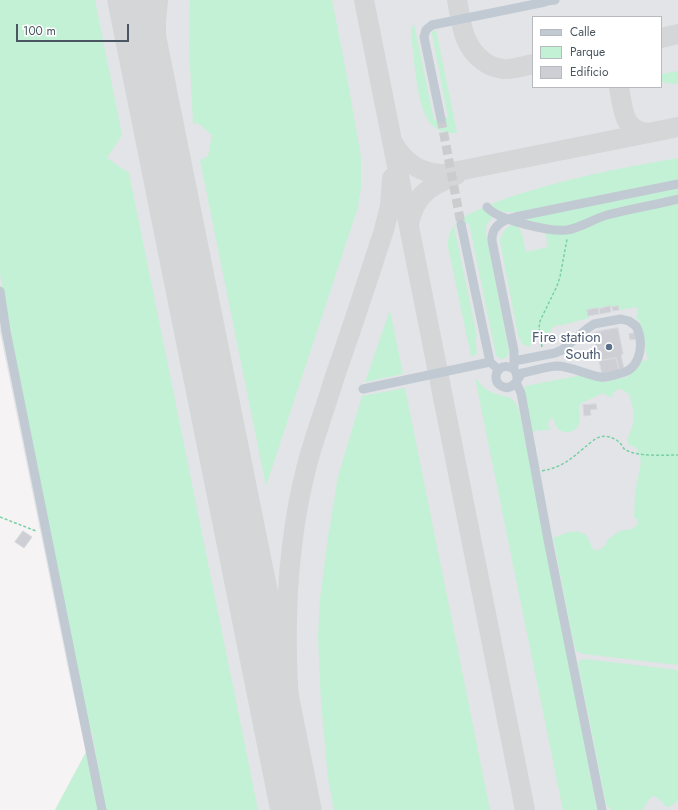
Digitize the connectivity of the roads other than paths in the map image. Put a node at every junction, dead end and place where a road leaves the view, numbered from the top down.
1 (532, 0) edge
2 (555, 0) edge
3 (545, 2) junction
4 (441, 119) tunnel mouth
5 (678, 184) edge
6 (678, 199) edge
7 (486, 207) dead end
8 (508, 219) junction
9 (461, 224) tunnel mouth
10 (0, 291) edge
11 (490, 362) junction
12 (514, 365) junction
13 (498, 370) junction
14 (516, 381) junction
15 (363, 389) dead end
16 (102, 810) edge
17 (602, 810) edge

1 - 3 lane
2 - 3 lane
3 - 4 lane
5 - 8 lane
6 - 8 lane
7 - 8 lane
8 - 12 lane
9 - 11 lane
10 - 16 lane
11 - 13 lane
11 - 15 lane
12 - 13 lane
12 - 14 lane
12 - 14 lane
13 - 14 lane
14 - 17 lane

